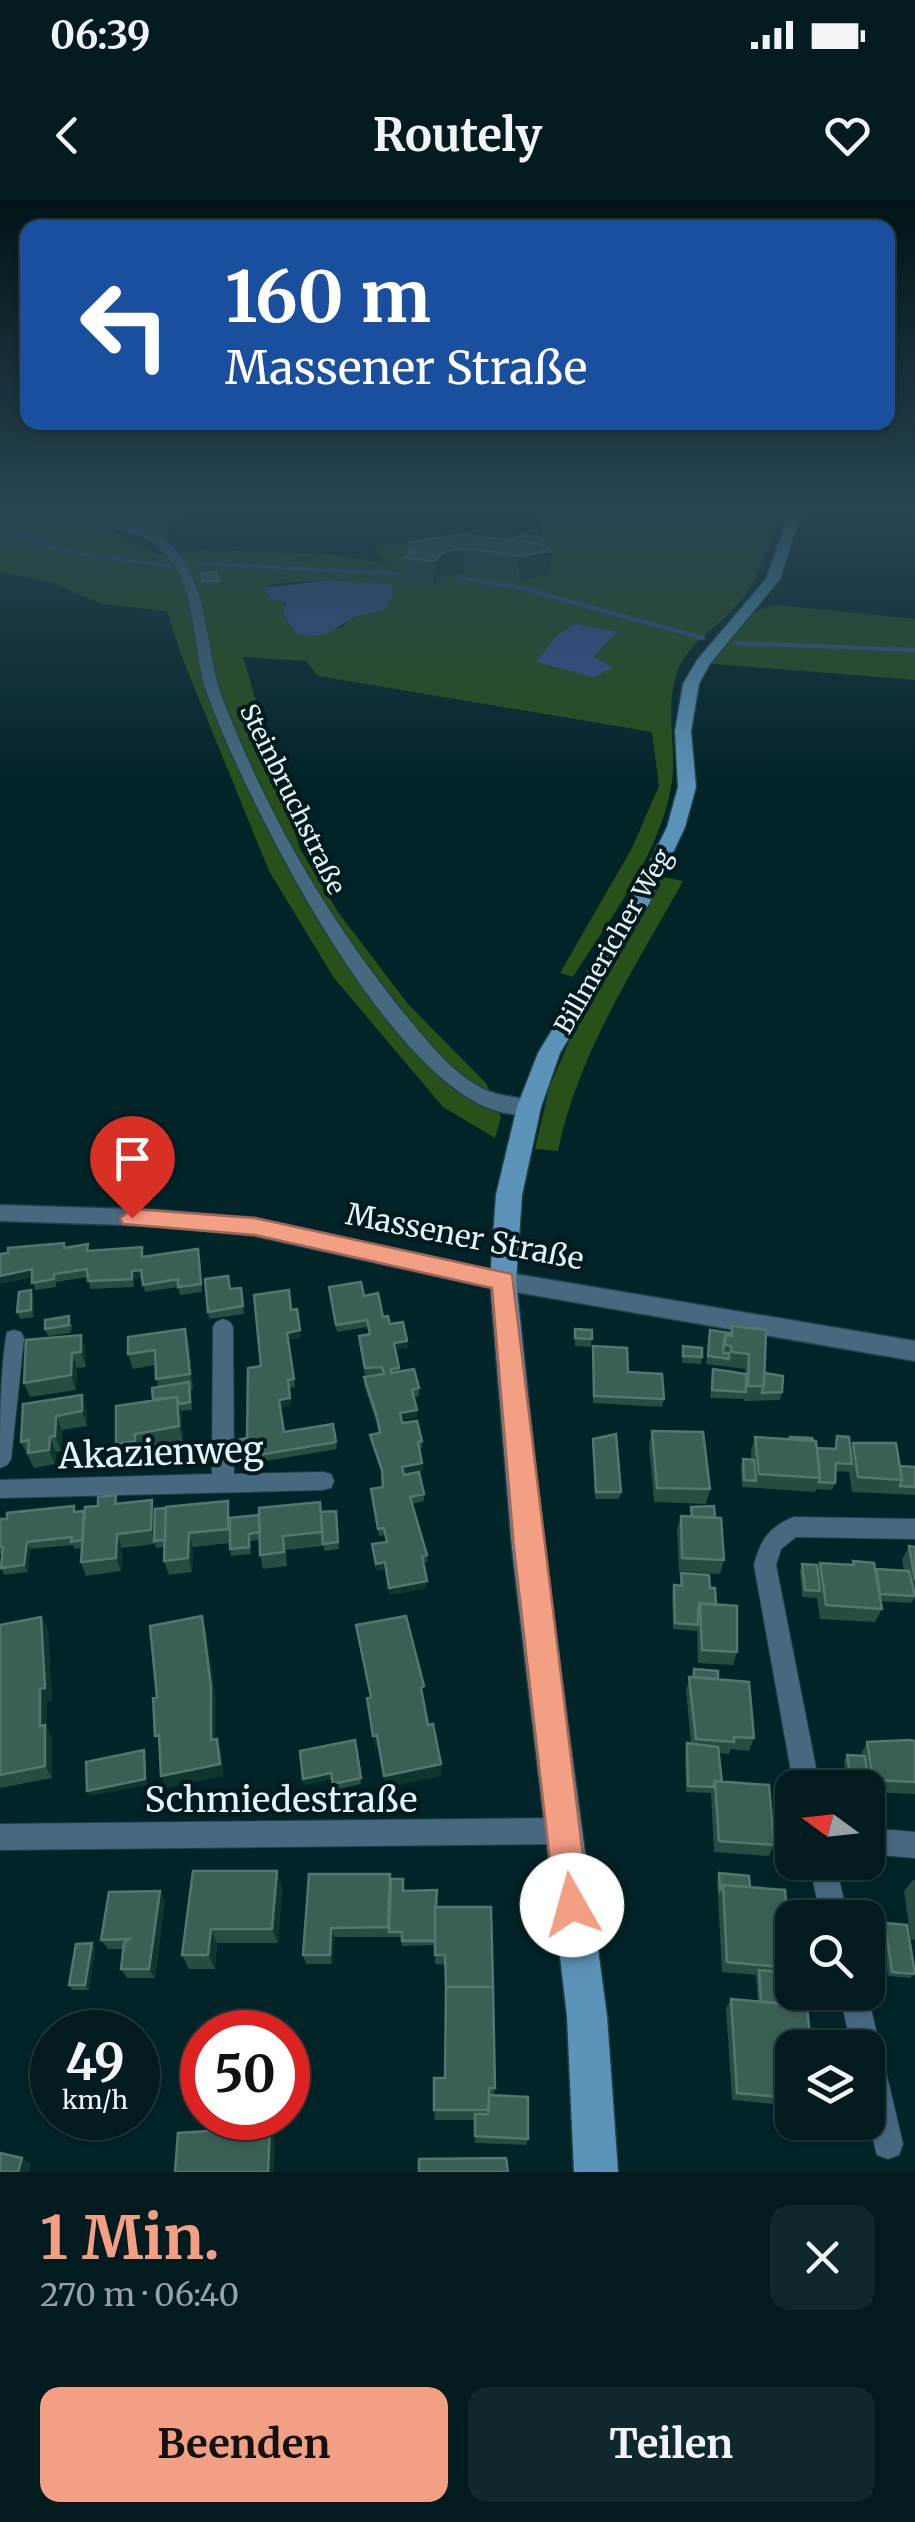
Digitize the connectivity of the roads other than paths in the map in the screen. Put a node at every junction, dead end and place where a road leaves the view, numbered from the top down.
1 (192, 602) edge
2 (756, 602) edge
3 (529, 1107) junction
4 (0, 1213) edge
5 (504, 1281) junction
6 (222, 1327) dead end
7 (14, 1338) dead end
8 (915, 1352) edge
9 (0, 1458) edge
10 (323, 1480) dead end
11 (224, 1485) junction
12 (0, 1488) edge
13 (915, 1528) edge
14 (803, 1770) edge
15 (562, 1831) junction
16 (0, 1837) edge
17 (885, 1842) edge
18 (915, 1845) edge
19 (885, 2131) edge
20 (888, 2144) dead end
21 (596, 2172) edge

1 - 3 street, Steinbruchstraße
2 - 3 main road, Billmericher Weg
3 - 5 main road, Billmericher Weg
4 - 5 street, Massener Straße
5 - 8 street, Massener Straße
5 - 15 main road, Billmericher Weg
6 - 11 street
7 - 9 street
10 - 11 street, Akazienweg
11 - 12 street, Akazienweg
13 - 14 street
15 - 16 street, Schmiedestraße
15 - 21 main road, Billmericher Weg
17 - 18 street
19 - 20 street

